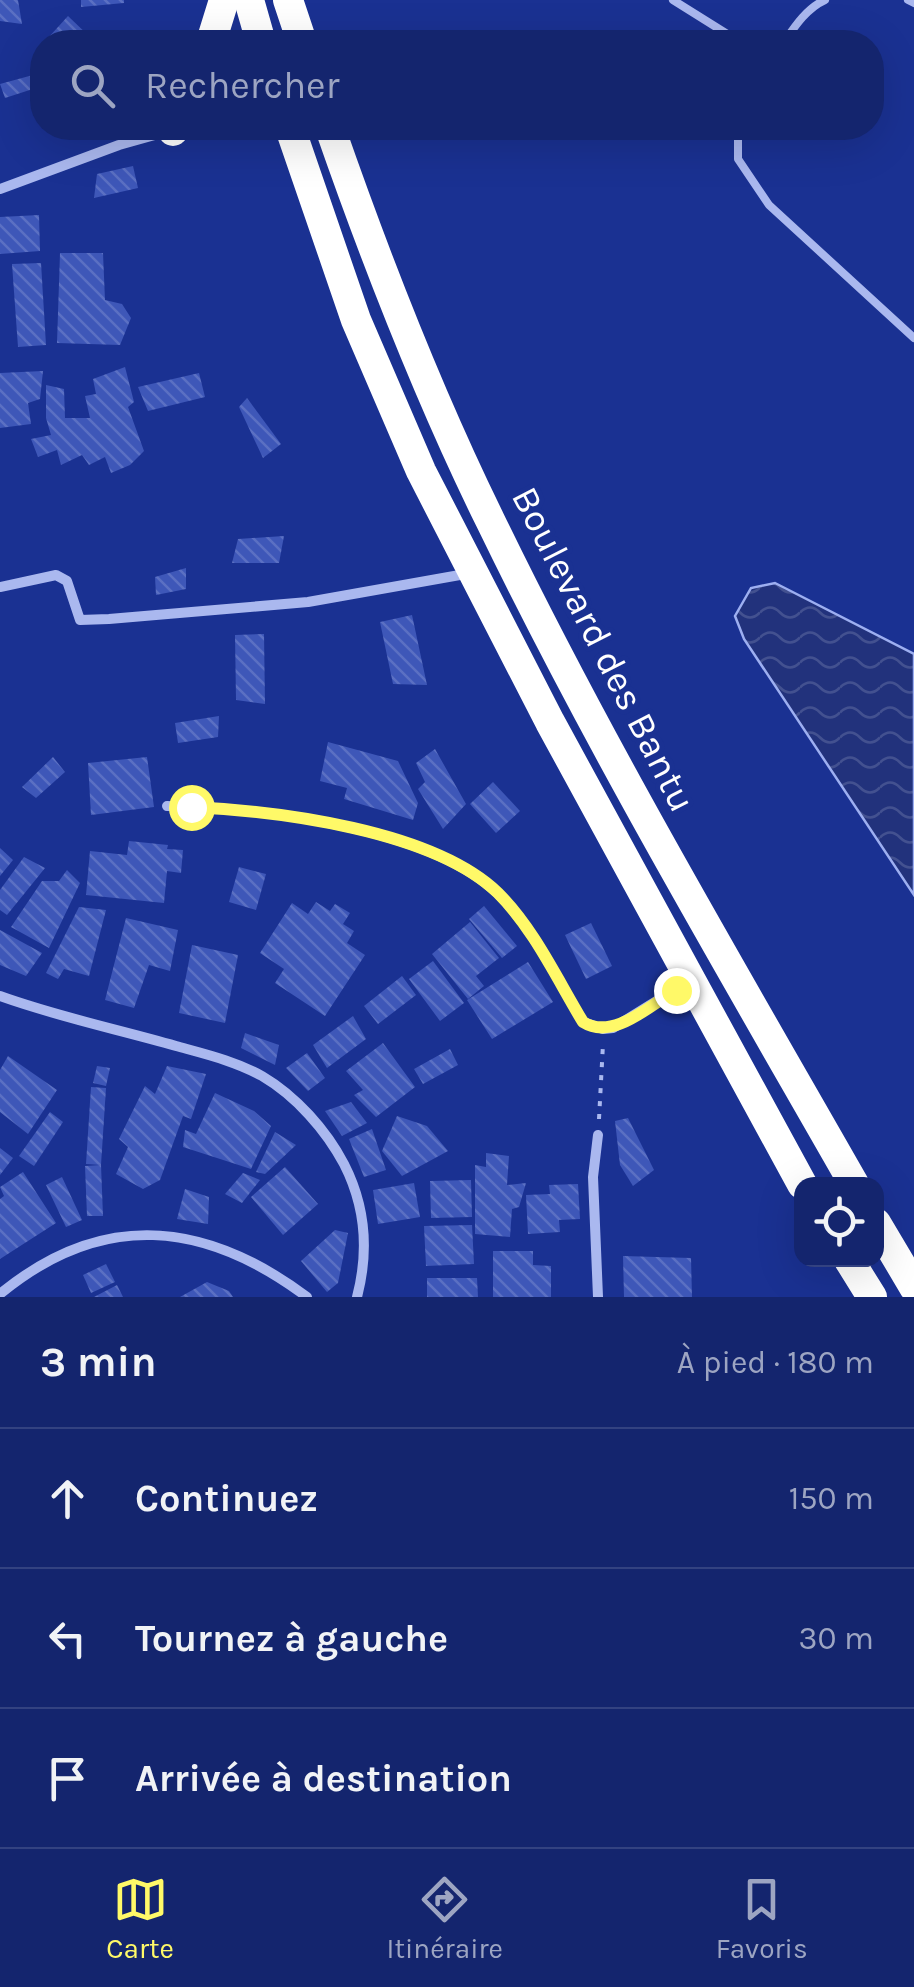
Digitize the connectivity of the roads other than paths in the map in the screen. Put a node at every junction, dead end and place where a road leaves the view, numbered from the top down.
1 (224, 0) edge
2 (250, 0) edge
3 (288, 0) edge
4 (673, 0) edge
5 (825, 0) edge
6 (215, 30) edge
7 (258, 30) edge
8 (298, 30) edge
9 (721, 30) edge
10 (792, 30) edge
11 (138, 140) edge
12 (294, 140) edge
13 (334, 140) edge
14 (738, 140) edge
15 (0, 189) edge
16 (914, 338) edge
17 (472, 573) junction
18 (0, 587) edge
19 (167, 806) dead end
20 (692, 979) junction
21 (0, 996) edge
22 (598, 1135) road end
23 (798, 1177) edge
24 (850, 1177) edge
25 (884, 1236) edge
26 (854, 1267) edge
27 (914, 1287) edge
28 (0, 1294) edge
29 (307, 1297) edge
30 (357, 1297) edge
31 (598, 1297) edge
32 (872, 1297) edge

1 - 6 highway
2 - 7 highway
3 - 8 highway
4 - 9 lane
5 - 10 lane
11 - 15 street
12 - 17 highway, Boulevard des Bantu
13 - 24 highway, Boulevard des Bantu
14 - 16 lane
17 - 18 street
17 - 20 highway, Boulevard des Bantu
19 - 20 street
20 - 23 highway, Boulevard des Bantu
21 - 30 street
22 - 31 street
25 - 27 highway
26 - 32 highway
28 - 29 street

